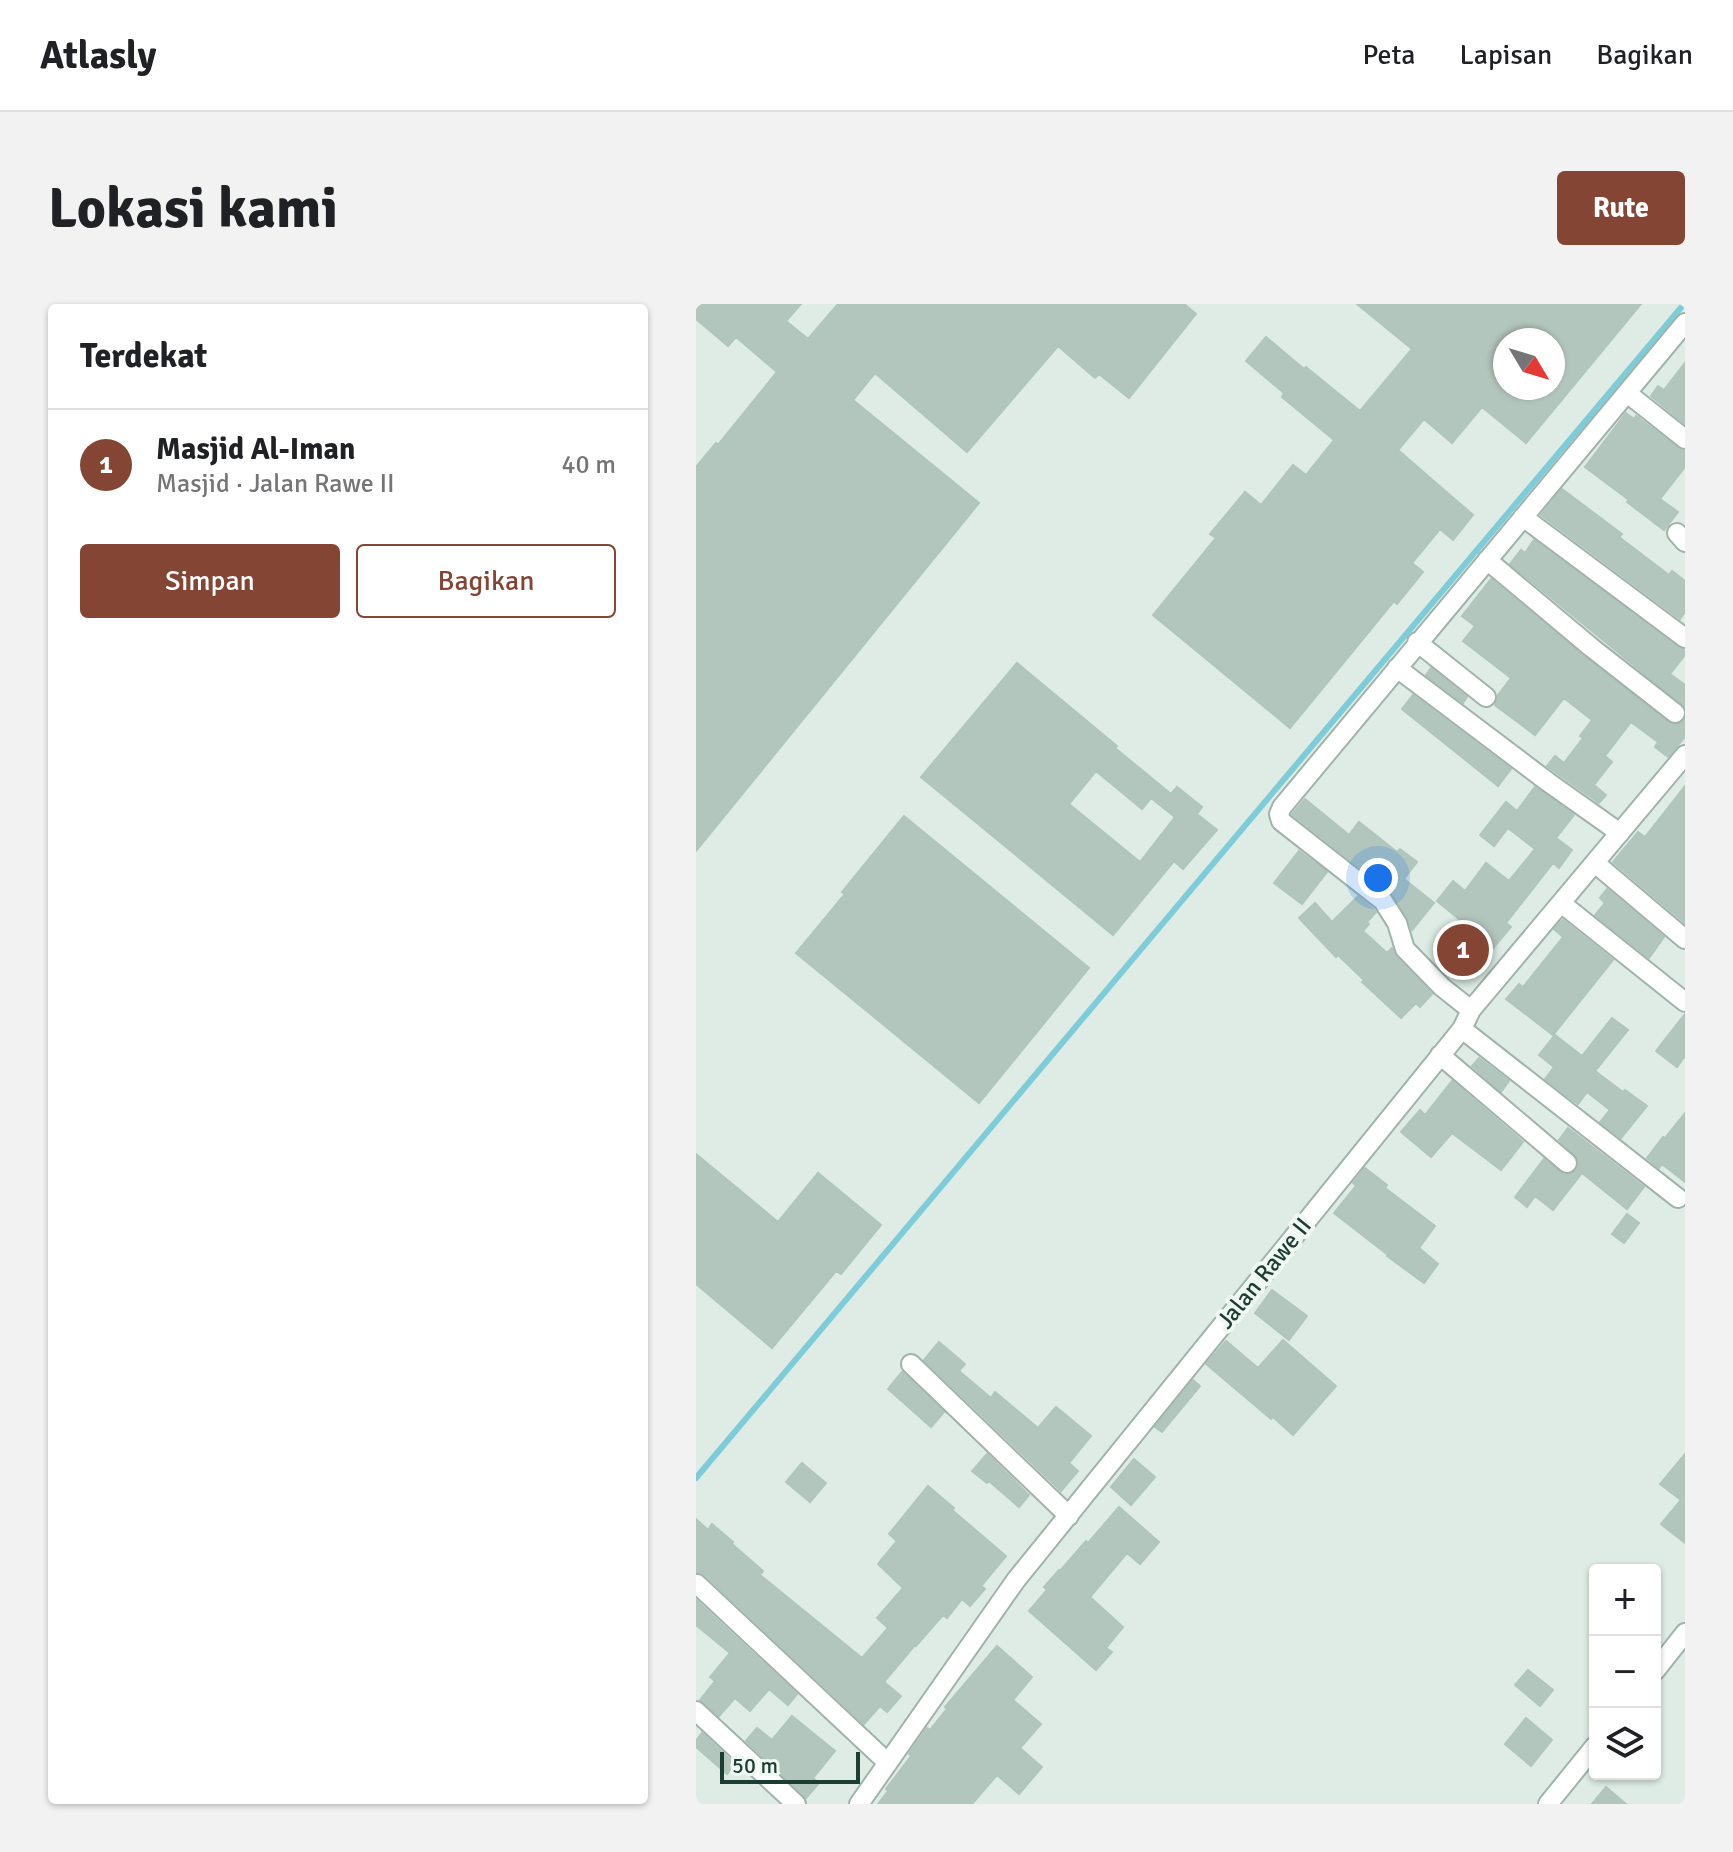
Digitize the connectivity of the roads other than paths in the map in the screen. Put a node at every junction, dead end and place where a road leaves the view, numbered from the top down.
1 (1683, 331) edge
2 (1627, 393) junction
3 (1685, 439) edge
4 (1523, 517) junction
5 (1487, 560) junction
6 (1685, 638) edge
7 (1417, 642) junction
8 (1397, 668) junction
9 (1486, 697) dead end
10 (1675, 713) dead end
11 (1685, 755) edge
12 (1620, 833) junction
13 (1595, 863) junction
14 (1561, 903) junction
15 (1685, 939) edge
16 (1685, 1002) edge
17 (1471, 1010) junction
18 (1462, 1029) junction
19 (1440, 1055) junction
20 (1567, 1163) dead end
21 (1678, 1198) dead end
22 (911, 1364) dead end
23 (1069, 1516) junction
24 (697, 1584) edge
25 (1685, 1633) edge
26 (1661, 1663) edge
27 (696, 1711) edge
28 (1589, 1753) edge
29 (888, 1763) junction
30 (796, 1804) edge
31 (859, 1804) edge
32 (1548, 1804) edge

1 - 2 street
2 - 3 street
2 - 4 street
4 - 5 street
4 - 6 street
5 - 7 street
5 - 10 street
7 - 8 street
7 - 9 street
8 - 12 street
8 - 17 street
11 - 12 street, Jalan Rawe II
12 - 13 street, Jalan Rawe II
13 - 14 street, Jalan Rawe II
13 - 15 street
14 - 16 street
14 - 17 street, Jalan Rawe II
17 - 18 street, Jalan Rawe II
18 - 19 street, Jalan Rawe II
18 - 21 street
19 - 20 street
19 - 23 street, Jalan Rawe II
22 - 23 street
23 - 29 street, Jalan Rawe II
24 - 29 street
25 - 26 street
27 - 30 street
28 - 32 street
29 - 31 street, Jalan Rawe II

